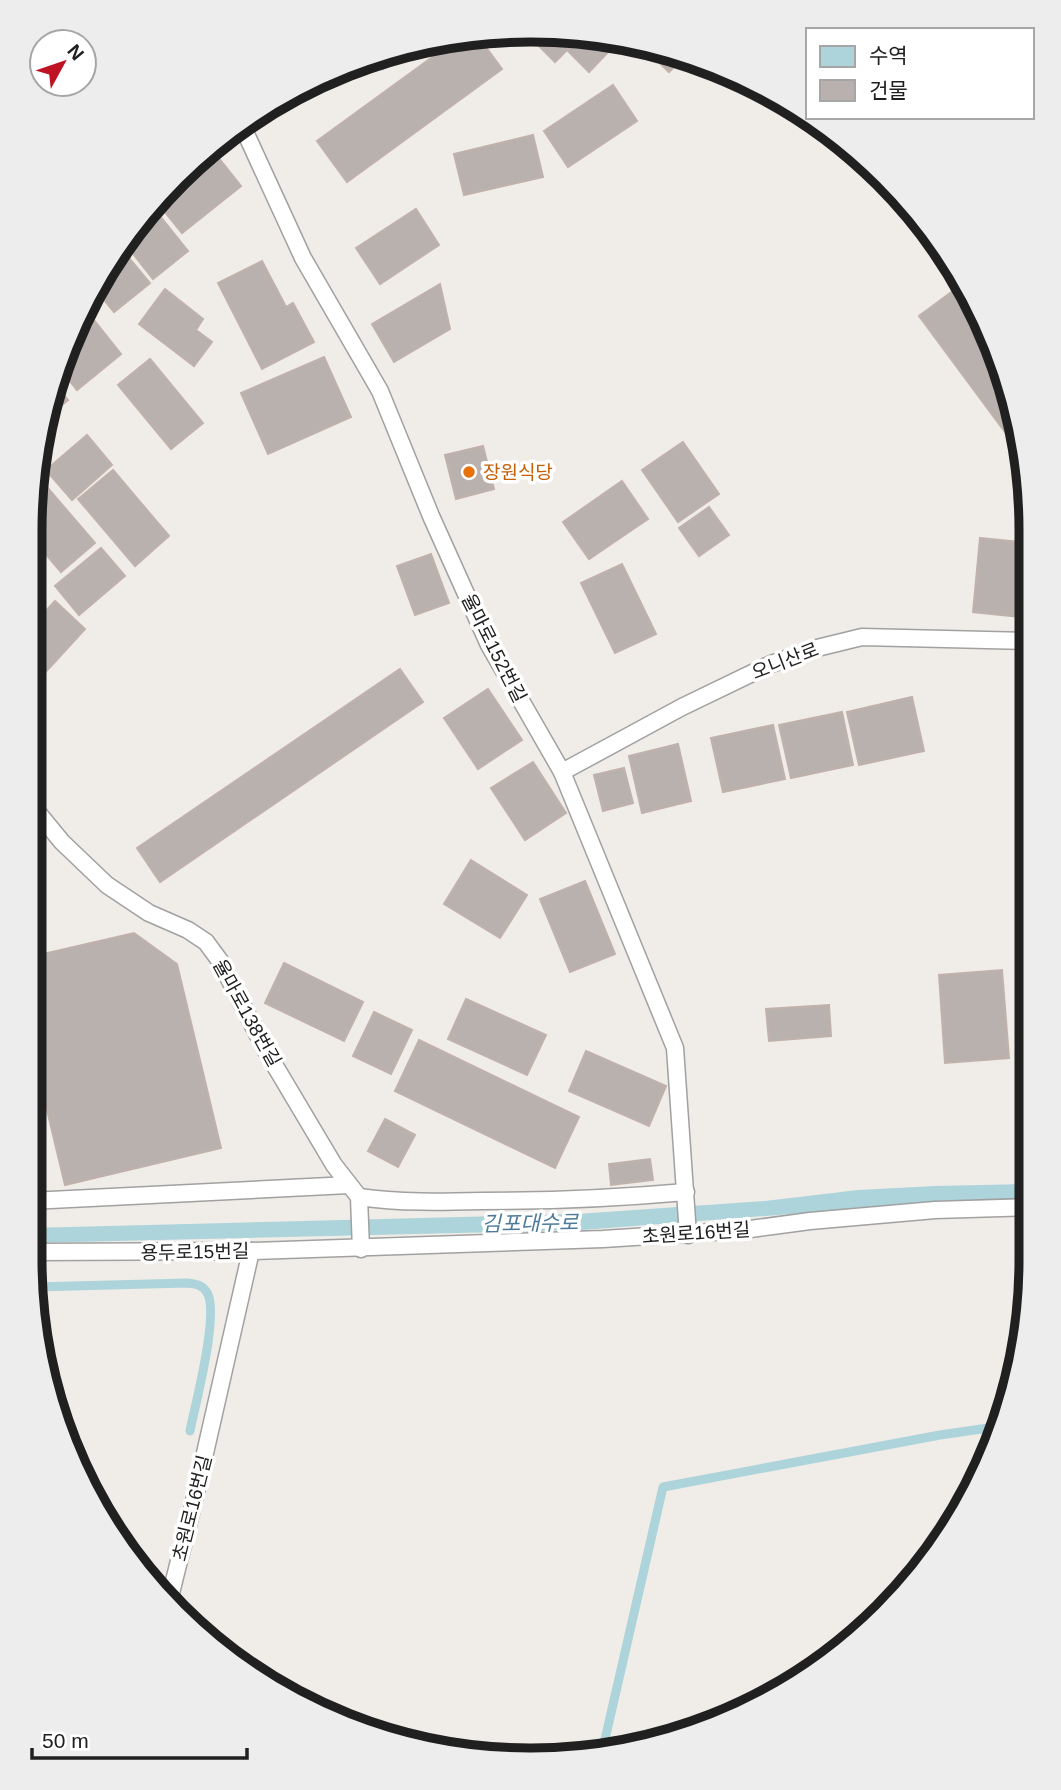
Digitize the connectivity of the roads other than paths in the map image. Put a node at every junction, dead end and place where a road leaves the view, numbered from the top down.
1 (247, 133) edge
2 (1019, 641) edge
3 (562, 772) junction
4 (42, 818) edge
5 (354, 1191) junction
6 (686, 1192) junction
7 (42, 1201) edge
8 (1019, 1207) edge
9 (688, 1235) junction
10 (360, 1249) junction
11 (251, 1251) junction
12 (42, 1252) edge
13 (172, 1591) edge

1 - 3 lane, 율마로152번길
2 - 3 lane, 오니산로
3 - 6 lane, 율마로152번길
4 - 5 lane, 율마로138번길
5 - 6 lane
5 - 7 lane
5 - 10 lane
6 - 9 lane, 율마로152번길
8 - 9 lane, 초원로16번길
9 - 10 lane, 초원로16번길
10 - 11 lane, 용두로15번길
11 - 12 lane, 용두로15번길
11 - 13 lane, 초원로16번길

